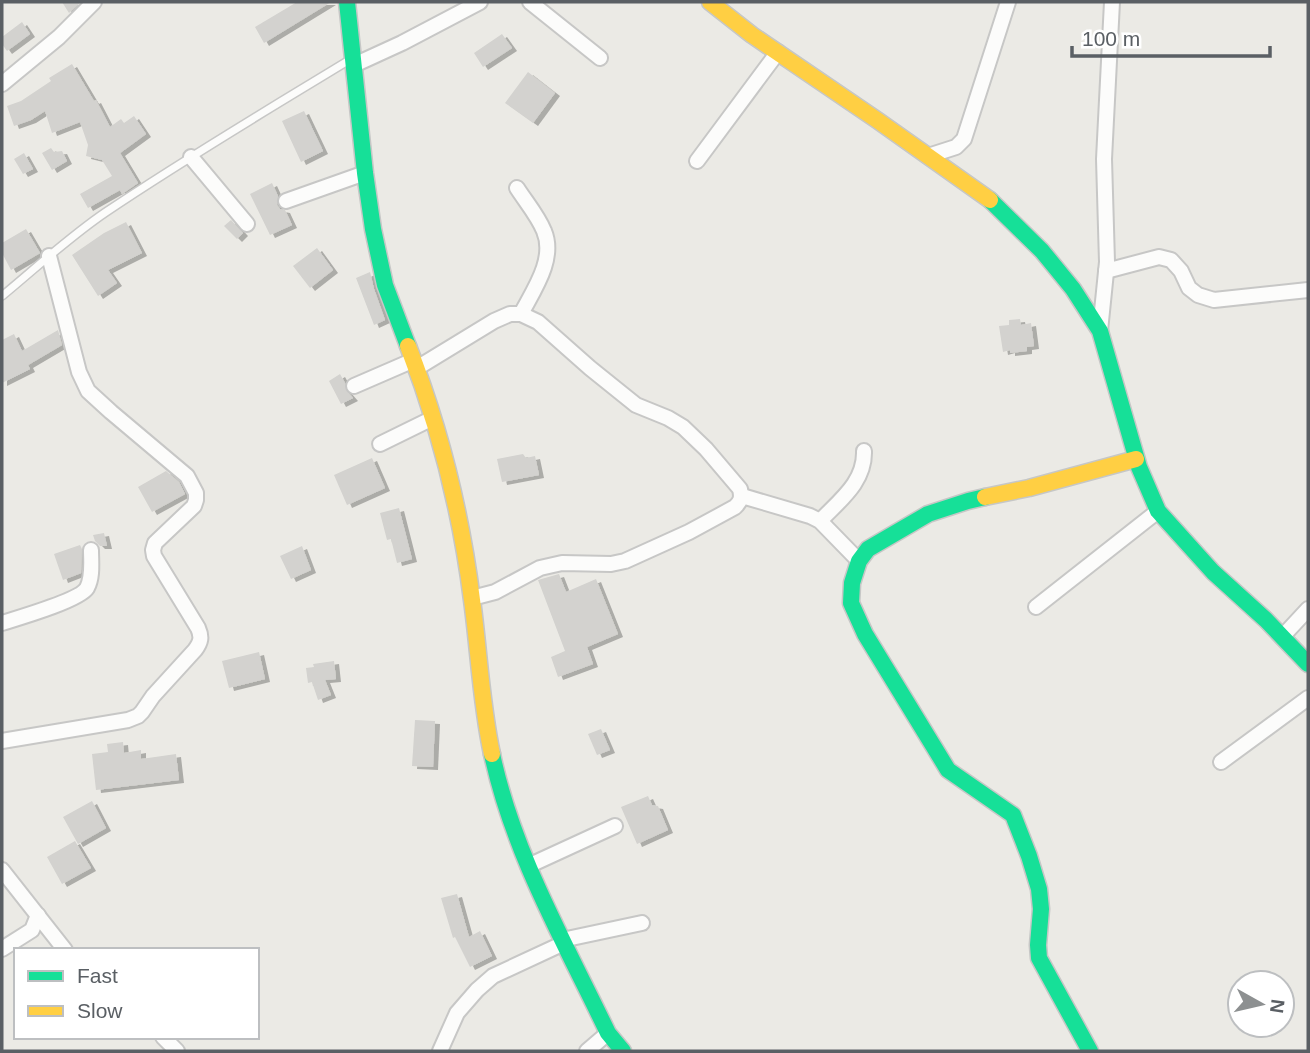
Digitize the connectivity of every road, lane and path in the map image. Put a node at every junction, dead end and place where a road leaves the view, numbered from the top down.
1 (94, 2) edge
2 (347, 2) edge
3 (480, 2) edge
4 (530, 2) edge
5 (710, 2) edge
6 (1008, 2) edge
7 (1112, 2) edge
8 (778, 52) junction
9 (600, 58) dead end
10 (354, 61) junction
11 (2, 84) edge
12 (928, 156) junction
13 (191, 157) junction
14 (697, 161) dead end
15 (365, 173) junction
16 (517, 188) dead end
17 (285, 201) dead end
18 (247, 224) dead end
19 (49, 256) junction
20 (1106, 271) junction
21 (1308, 290) edge
22 (2, 296) edge
23 (521, 314) junction
24 (1100, 331) junction
25 (415, 364) junction
26 (354, 386) dead end
27 (433, 418) junction
28 (380, 444) dead end
29 (864, 451) dead end
30 (1136, 459) junction
31 (742, 496) junction
32 (1158, 511) junction
33 (820, 521) junction
34 (92, 550) dead end
35 (859, 561) junction
36 (472, 598) junction
37 (1036, 607) dead end
38 (1308, 609) edge
39 (2, 623) edge
40 (1282, 637) junction
41 (1308, 664) edge
42 (1308, 698) edge
43 (2, 741) edge
44 (1221, 762) dead end
45 (615, 826) dead end
46 (528, 866) junction
47 (2, 870) edge
48 (38, 915) junction
49 (642, 923) dead end
50 (563, 941) junction
51 (63, 948) edge
52 (2, 949) edge
53 (608, 1033) junction
54 (440, 1051) edge
55 (587, 1051) edge
56 (623, 1051) edge
57 (1090, 1051) edge

1 - 11 street
2 - 10 street
3 - 10 street
4 - 9 street
5 - 8 street
6 - 12 street
7 - 20 street
8 - 12 street
8 - 14 street
10 - 13 lane
10 - 15 street
12 - 24 street
13 - 18 street
13 - 19 lane
15 - 17 street
15 - 25 street
16 - 23 street
19 - 22 lane
19 - 43 street
20 - 21 street
20 - 24 street
23 - 25 street
23 - 31 street
24 - 30 street
25 - 26 street
25 - 27 street
27 - 28 street
27 - 36 street
29 - 33 street
30 - 32 street
30 - 35 street
31 - 33 street
31 - 36 street
32 - 37 street
32 - 40 street
33 - 35 street
34 - 39 street
35 - 57 street
36 - 46 street
38 - 40 street
40 - 41 street
42 - 44 street
45 - 46 street
46 - 50 street
47 - 48 street
48 - 51 street
48 - 52 street
49 - 50 street
50 - 53 street
50 - 54 street
53 - 55 street
53 - 56 street

